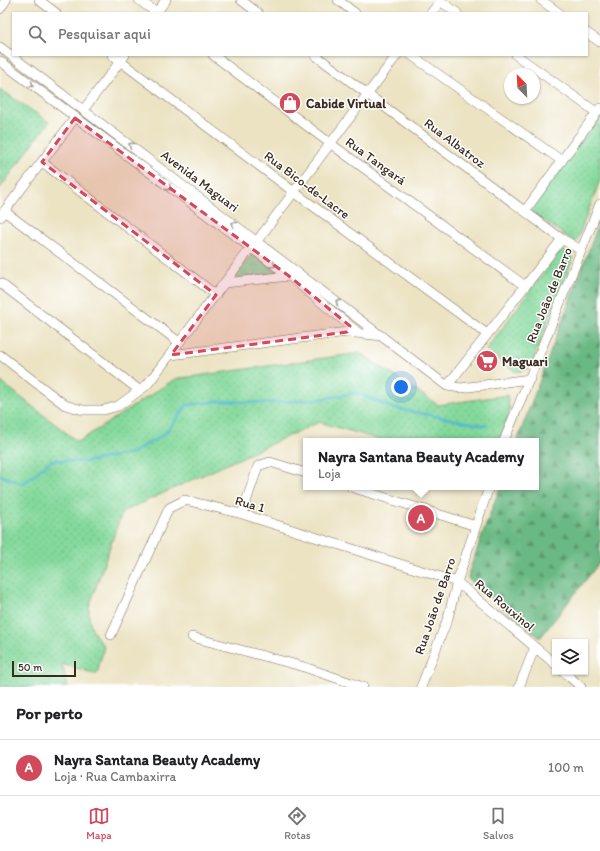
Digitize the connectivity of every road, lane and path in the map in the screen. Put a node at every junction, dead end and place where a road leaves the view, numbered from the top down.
1 (6, 0) edge
2 (39, 0) edge
3 (140, 0) edge
4 (166, 0) edge
5 (241, 0) edge
6 (338, 0) edge
7 (440, 0) edge
8 (541, 0) edge
9 (0, 9) edge
10 (55, 12) edge
11 (156, 12) edge
12 (158, 12) edge
13 (257, 12) edge
14 (354, 12) edge
15 (432, 12) edge
16 (456, 12) edge
17 (558, 12) edge
18 (588, 34) edge
19 (600, 42) edge
20 (0, 47) edge
21 (12, 56) edge
22 (12, 56) edge
23 (214, 56) edge
24 (316, 56) edge
25 (396, 56) edge
26 (412, 56) edge
27 (517, 56) edge
28 (123, 58) edge
29 (0, 61) edge
30 (368, 95) junction
31 (84, 109) junction
32 (598, 110) edge
33 (75, 118) junction
34 (331, 144) junction
35 (562, 161) junction
36 (42, 162) junction
37 (294, 192) junction
38 (600, 204) edge
39 (525, 211) junction
40 (2, 214) edge
41 (562, 239) junction
42 (257, 241) junction
43 (250, 249) junction
44 (581, 250) junction
45 (289, 276) junction
46 (225, 282) junction
47 (0, 283) edge
48 (525, 286) junction
49 (216, 295) junction
50 (359, 318) junction
51 (369, 325) junction
52 (348, 329) junction
53 (360, 334) junction
54 (487, 334) junction
55 (383, 336) junction
56 (179, 342) junction
57 (171, 355) junction
58 (0, 356) edge
59 (530, 379) junction
60 (447, 386) junction
61 (139, 390) junction
62 (505, 438) edge
63 (303, 472) edge
64 (361, 490) edge
65 (488, 490) edge
66 (242, 514) junction
67 (476, 526) junction
68 (457, 582) junction
69 (111, 635) dead end
70 (192, 637) dead end
71 (535, 647) junction
72 (552, 661) edge
73 (567, 675) edge
74 (363, 687) edge
75 (421, 687) edge
76 (519, 687) edge
77 (581, 687) edge

1 - 9 street
2 - 10 street
3 - 11 street
4 - 12 street
5 - 13 street
6 - 14 street
7 - 15 street
7 - 16 street
8 - 17 street
18 - 19 street
20 - 22 street, Avenida Maguari
21 - 31 street, Avenida Maguari
23 - 34 street, Rua Tangará
24 - 30 street, Rua Albatroz
25 - 30 street
26 - 35 street
27 - 32 street
28 - 31 street
28 - 37 street, Rua Bico-de-Lacre
29 -> 33 street, Avenida Maguari
30 - 34 street
30 - 39 street, Rua Albatroz
42 -> 31 street, Avenida Maguari
32 - 35 street
33 - 36 street
33 -> 43 street, Avenida Maguari
34 - 37 street
34 - 48 street, Rua Tangará
35 - 39 street
36 - 40 street
36 - 49 street
37 - 42 street
37 - 54 street, Rua Bico-de-Lacre
38 - 44 street, Rua João de Barro
39 - 41 street, Rua Albatroz
40 - 56 street
41 - 44 street, Rua Albatroz
41 - 48 street
50 -> 42 street, Avenida Maguari
43 -> 45 street, Avenida Maguari
43 - 46 street
44 - 59 street, Rua João de Barro
45 - 46 street
45 - 52 street, Avenida Maguari
46 - 49 street
47 - 61 street
48 - 54 street
49 - 56 street
50 - 51 street, Avenida Maguari
50 - 52 street
51 - 53 street
51 - 55 street, Avenida Maguari
52 - 53 street
52 - 57 street
53 - 55 street
54 - 60 street
55 - 60 street, Avenida Maguari
56 - 57 street
57 - 61 street
58 - 61 street
59 - 60 street
59 - 62 street, Rua João de Barro
63 - 66 street
64 - 67 street
65 - 67 street, Rua João de Barro
66 - 68 street, Rua 1
66 - 69 street, Rua 1
67 - 68 street, Rua João de Barro
68 - 71 street, Rua Rouxinol
68 - 75 street, Rua João de Barro
70 - 74 street
71 - 72 street, Rua Rouxinol
71 - 76 street
73 - 77 street

